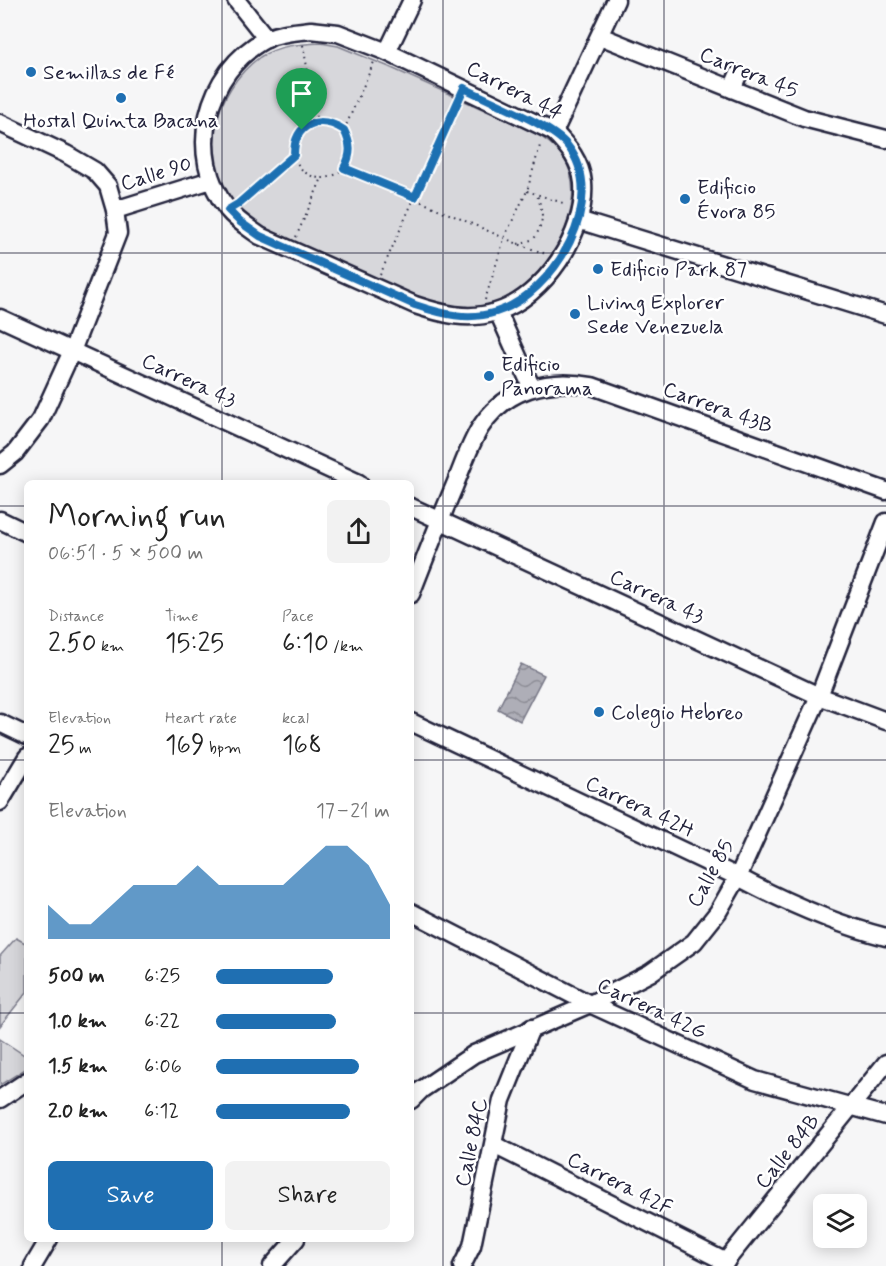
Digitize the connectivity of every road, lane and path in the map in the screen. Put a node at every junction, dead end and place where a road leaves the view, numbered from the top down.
1 (236, 0) edge
2 (412, 0) edge
3 (616, 0) edge
4 (300, 31) junction
5 (600, 36) junction
6 (267, 39) junction
7 (383, 50) junction
8 (464, 88) junction
9 (317, 122) junction
10 (0, 123) edge
11 (344, 130) junction
12 (550, 130) junction
13 (886, 139) edge
14 (294, 155) junction
15 (344, 168) junction
16 (322, 178) junction
17 (211, 180) junction
18 (527, 191) junction
19 (537, 195) junction
20 (415, 197) junction
21 (115, 210) junction
22 (228, 210) junction
23 (579, 214) junction
24 (505, 236) junction
25 (295, 240) dead end
26 (518, 244) junction
27 (560, 259) junction
28 (378, 280) dead end
29 (493, 313) junction
30 (886, 315) edge
31 (0, 318) edge
32 (72, 351) junction
33 (531, 387) junction
34 (0, 465) edge
35 (352, 480) edge
36 (886, 491) edge
37 (414, 508) edge
38 (0, 520) edge
39 (440, 520) junction
40 (886, 522) edge
41 (24, 532) edge
42 (414, 586) edge
43 (819, 696) junction
44 (886, 721) edge
45 (0, 723) edge
46 (414, 723) edge
47 (24, 735) edge
48 (24, 762) edge
49 (0, 802) edge
50 (738, 877) junction
51 (414, 914) edge
52 (886, 938) edge
53 (590, 1004) junction
54 (531, 1028) junction
55 (886, 1063) edge
56 (24, 1083) edge
57 (414, 1097) edge
58 (0, 1099) edge
59 (851, 1107) junction
60 (886, 1116) edge
61 (494, 1145) junction
62 (47, 1242) edge
63 (293, 1242) edge
64 (724, 1264) edge
65 (35, 1265) edge
66 (272, 1266) edge
67 (462, 1266) edge

1 - 6 street
2 - 7 street
3 - 5 street
4 - 6 street, Carrera 44
4 - 7 street, Carrera 44
4 - 9 path
5 - 12 street
5 - 13 street, Carrera 45
6 - 17 street, Calle 90
7 - 8 street, Carrera 44
7 - 11 path
8 - 12 street, Carrera 44
8 - 20 path
9 - 11 path
9 - 14 path
10 - 21 street
11 - 15 path
12 - 18 path
12 - 23 street, Carrera 44
14 - 16 path
14 - 22 path
15 - 16 path
15 - 20 path
16 - 25 path
17 - 21 street, Calle 90
17 - 22 street
18 - 19 path
18 - 24 path
19 - 23 path
19 - 26 path
20 - 24 path
20 - 28 path
21 - 32 street, Calle 90
22 - 29 street
23 - 27 street, Carrera 44
23 - 30 street
24 - 26 path
24 - 29 path
26 - 27 path
27 - 29 street, Carrera 44
29 - 33 street
31 - 32 street, Carrera 43
32 - 34 street, Calle 90
32 - 35 street, Carrera 43
33 - 36 street, Carrera 43B
33 - 39 street
37 - 39 street, Carrera 43
38 - 41 street
39 - 42 street
39 - 43 street, Carrera 43
40 - 43 street, Calle 85
43 - 44 street, Carrera 43
43 - 50 street, Calle 85
45 - 47 street
46 - 50 street, Carrera 42H
48 - 49 street
50 - 52 street, Carrera 42H
50 - 53 street, Calle 85
51 - 53 street, Carrera 42G
53 - 54 street, Calle 85
53 - 59 street, Carrera 42G
54 - 57 street, Calle 85
54 - 61 street, Calle 84C
55 - 59 street, Calle 84B
56 - 58 street
59 - 60 street, Carrera 42G
59 - 64 street, Calle 84B
61 - 64 street, Carrera 42F
61 - 67 street, Calle 84C
62 - 65 street
63 - 66 street

